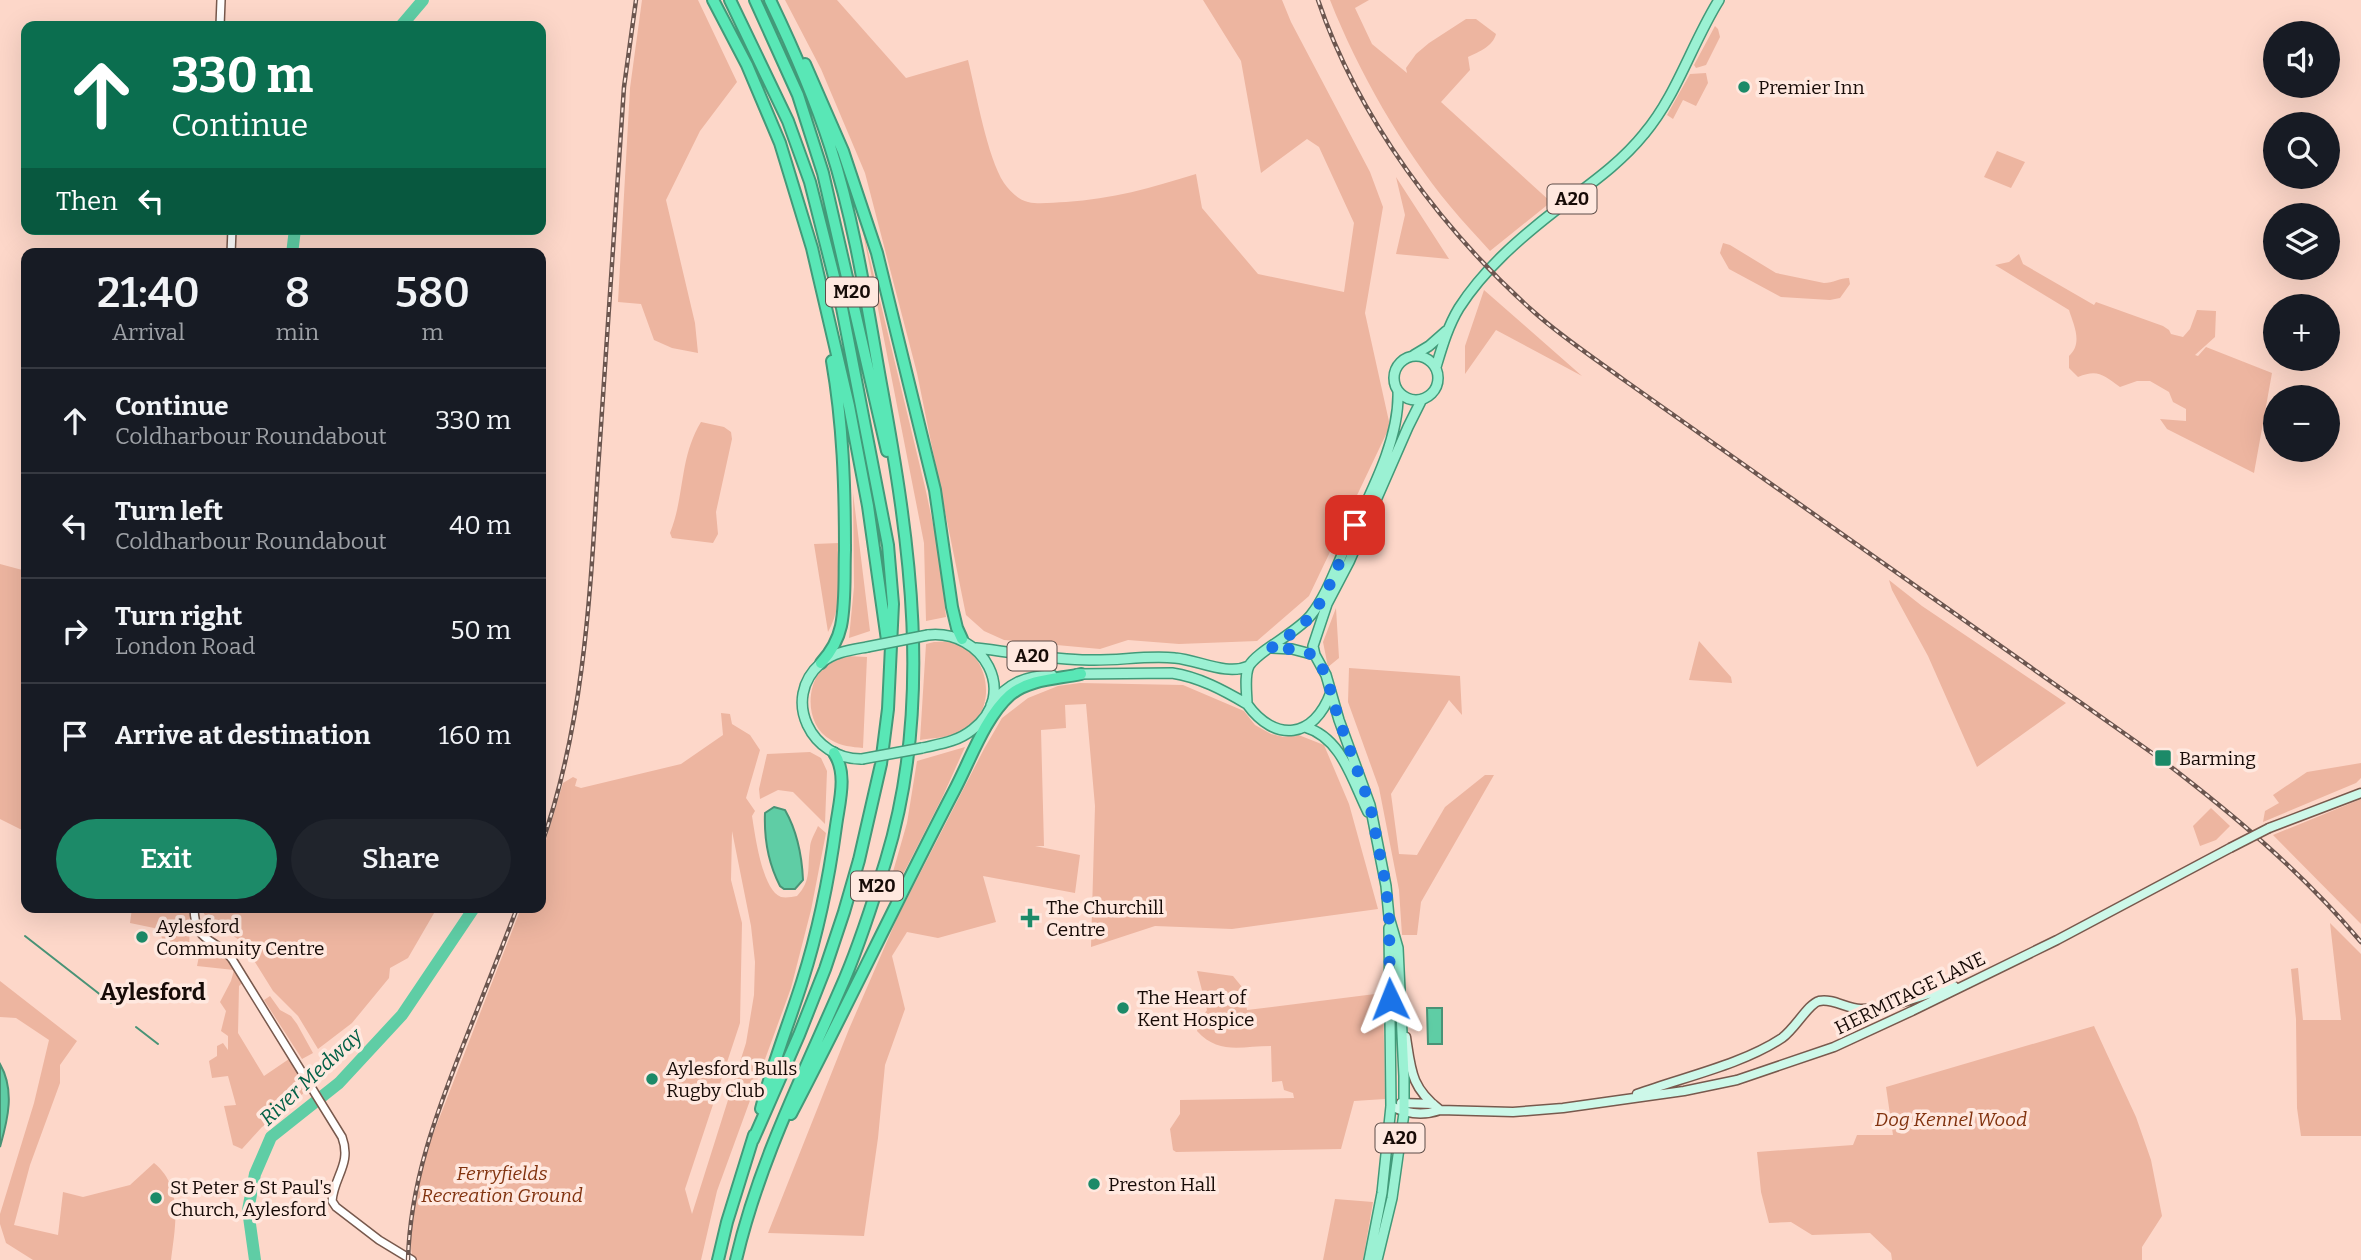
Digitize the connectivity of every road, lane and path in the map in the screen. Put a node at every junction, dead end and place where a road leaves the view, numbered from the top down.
1 (221, 0) edge
2 (713, 0) edge
3 (730, 0) edge
4 (755, 0) edge
5 (771, 0) edge
6 (1719, 0) edge
7 (220, 21) edge
8 (812, 248) junction
9 (1449, 327) junction
10 (1414, 355) junction
11 (1436, 367) junction
12 (1398, 391) junction
13 (1422, 399) junction
14 (911, 595) junction
15 (962, 639) junction
16 (975, 648) junction
17 (1270, 649) junction
18 (1315, 655) junction
19 (821, 663) junction
20 (891, 664) junction
21 (1249, 666) junction
22 (1081, 674) junction
23 (1331, 691) junction
24 (1247, 704) junction
25 (991, 705) junction
26 (986, 716) junction
27 (1305, 727) junction
28 (974, 751) junction
29 (834, 753) junction
30 (2361, 793) edge
31 (1374, 827) junction
32 (194, 913) edge
33 (1389, 918) junction
34 (1973, 981) junction
35 (1402, 1014) junction
36 (1618, 1100) junction
37 (1391, 1106) junction
38 (1436, 1107) junction
39 (1404, 1108) junction
40 (753, 1140) junction
41 (767, 1160) junction
42 (412, 1260) edge
43 (718, 1260) edge
44 (736, 1260) edge
45 (1369, 1260) edge
46 (1377, 1260) edge

1 - 7 street
2 - 8 highway, M20
3 - 20 highway, M20
4 - 14 highway, M20
5 - 14 highway, M20
5 - 15 highway, M20
6 - 9 main road, A20
8 - 19 highway, M20
8 - 20 highway, M20
9 - 10 main road, A20
9 - 11 main road, A20
10 - 11 main road
10 - 12 main road
11 - 13 main road
12 - 13 main road
12 - 17 main road
13 - 18 main road
14 - 41 highway, M20
15 - 16 main road
15 - 19 main road, bridge
16 - 21 main road, A20
16 - 25 main road
17 - 18 main road
17 - 21 main road
18 - 23 main road
19 - 29 main road
20 - 40 highway, M20
21 - 24 main road
22 - 24 main road, A20
22 - 25 main road, A20
22 - 28 highway, M20
23 - 27 main road
23 - 31 main road, A20
24 - 27 main road
25 - 26 main road
26 - 28 highway, M20
26 - 29 main road, bridge
27 - 31 main road, A20
28 - 41 highway, M20
29 - 40 highway, M20
30 - 34 main road, HERMITAGE LANE, bridge
31 - 33 main road, A20
32 - 42 street
33 - 35 main road, A20
33 - 37 main road, A20
34 - 36 main road, HERMITAGE LANE
34 - 36 main road
35 - 38 main road
35 - 39 main road, A20
36 - 38 main road, HERMITAGE LANE
37 - 39 main road, HERMITAGE LANE
37 - 45 main road, A20
38 - 39 main road, HERMITAGE LANE
39 - 46 main road, A20
40 - 43 highway, M20
41 - 44 highway, M20

